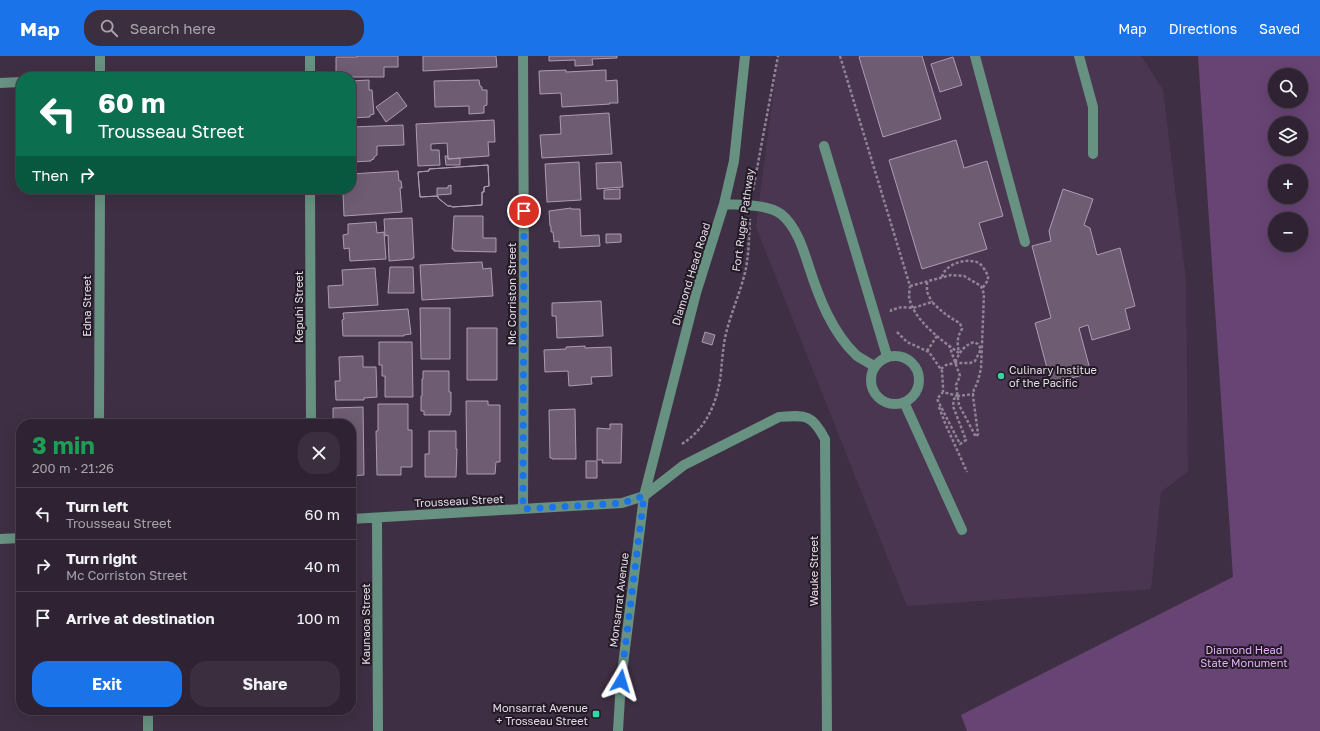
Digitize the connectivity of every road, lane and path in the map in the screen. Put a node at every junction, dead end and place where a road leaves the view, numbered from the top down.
1 (100, 56) edge
2 (310, 56) edge
3 (523, 56) edge
4 (745, 56) edge
5 (778, 56) edge
6 (840, 56) edge
7 (975, 56) edge
8 (1079, 56) edge
9 (100, 72) edge
10 (310, 72) edge
11 (16, 82) edge
12 (0, 83) edge
13 (824, 146) dead end
14 (1093, 154) dead end
15 (100, 194) edge
16 (310, 194) edge
17 (724, 204) junction
18 (751, 205) junction
19 (1025, 242) dead end
20 (942, 278) junction
21 (927, 282) junction
22 (910, 286) junction
23 (982, 289) junction
24 (932, 302) junction
25 (913, 308) junction
26 (891, 315) dead end
27 (894, 326) dead end
28 (937, 336) junction
29 (948, 344) junction
30 (981, 349) junction
31 (927, 351) junction
32 (959, 353) junction
33 (887, 356) junction
34 (955, 363) junction
35 (874, 366) junction
36 (941, 369) junction
37 (942, 392) junction
38 (974, 394) junction
39 (958, 396) junction
40 (937, 398) junction
41 (904, 402) junction
42 (808, 418) joint
43 (99, 419) edge
44 (311, 419) edge
45 (682, 444) dead end
46 (967, 472) dead end
47 (644, 496) junction
48 (523, 509) junction
49 (377, 518) junction
50 (356, 519) edge
51 (962, 530) dead end
52 (16, 538) edge
53 (0, 539) edge
54 (148, 715) edge
55 (148, 731) edge
56 (378, 731) edge
57 (618, 731) edge
58 (827, 731) edge

1 - 9 street
2 - 10 street
3 - 48 street, Mc Corriston Street
4 - 17 street, Diamond Head Road
5 - 18 path, Fort Ruger Pathway
6 - 22 path
7 - 19 street
8 - 14 street
11 - 12 street
13 - 33 street
15 - 43 street, Edna Street
16 - 44 street, Kepuhi Street
17 - 18 street
17 - 47 street, Diamond Head Road
18 - 35 street
18 - 45 path, Fort Ruger Pathway
20 - 21 path
20 - 23 path
20 - 23 path
21 - 22 path
21 - 24 path
22 - 25 path
23 - 30 path
24 - 25 path
24 - 32 path
25 - 26 path
25 - 28 path
27 - 31 path
28 - 29 path
28 - 31 path
29 - 32 path
29 - 34 path
30 - 32 path
30 - 34 path
30 - 38 path
31 - 36 path
32 - 34 path
33 - 35 street
33 - 41 street
34 - 36 path
34 - 39 path
35 - 41 street
36 - 37 path
37 - 39 path
37 - 40 path
38 - 39 path
38 - 39 path
39 - 40 path
40 - 46 path
41 - 51 street
42 - 47 street, Trousseau Street
42 - 58 street, Wauke Street
47 - 48 street, Trousseau Street
47 - 57 street, Monsarrat Avenue
48 - 49 street, Trousseau Street
49 - 50 street, Trousseau Street
49 - 56 street, Kaunaoa Street
52 - 53 street
54 - 55 street

